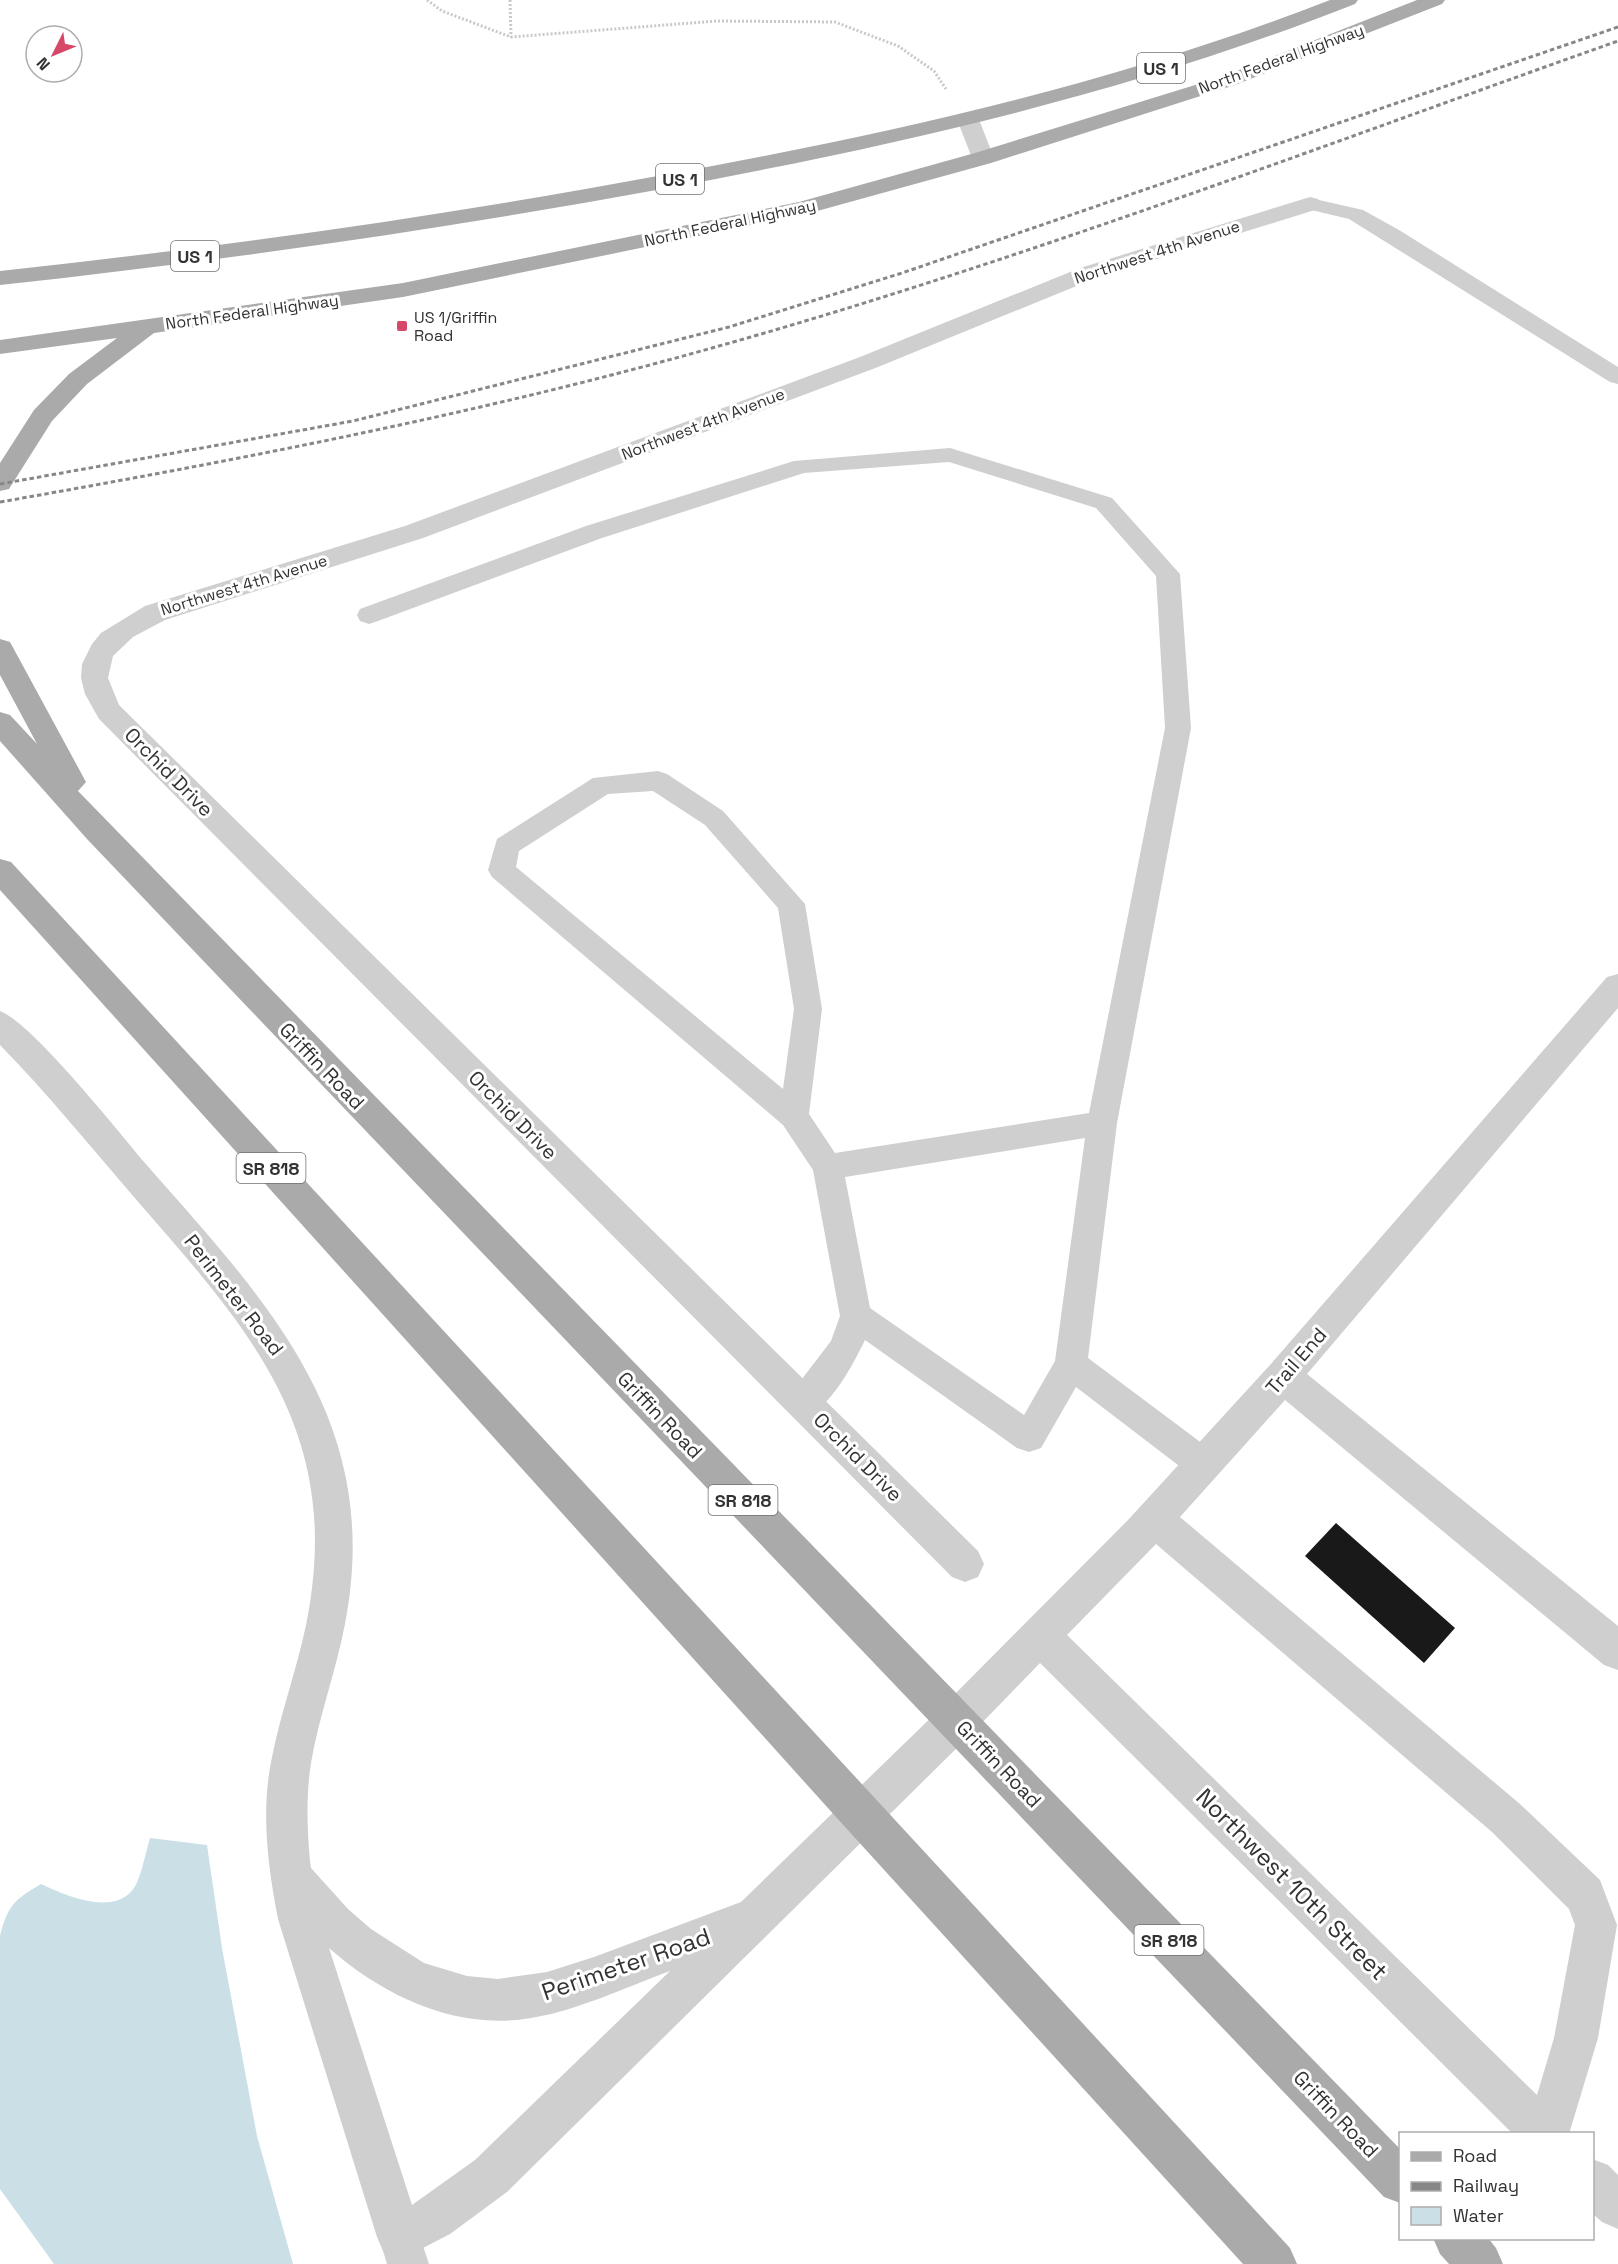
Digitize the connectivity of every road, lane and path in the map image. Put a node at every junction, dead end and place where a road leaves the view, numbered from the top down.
1 (427, 0) edge
2 (510, 0) edge
3 (1348, 0) edge
4 (1435, 0) edge
5 (511, 37) junction
6 (969, 122) junction
7 (983, 158) junction
8 (1310, 204) joint
9 (0, 278) edge
10 (146, 328) junction
11 (0, 347) edge
12 (1618, 376) edge
13 (0, 483) edge
14 (369, 615) dead end
15 (0, 649) edge
16 (102, 651) joint
17 (0, 722) edge
18 (97, 831) junction
19 (0, 870) edge
20 (1614, 999) edge
21 (0, 1024) edge
22 (794, 1116) junction
23 (1102, 1123) junction
24 (828, 1167) junction
25 (856, 1316) junction
26 (1071, 1364) junction
27 (1283, 1376) junction
28 (804, 1404) junction
29 (1203, 1464) junction
30 (1154, 1518) junction
31 (965, 1563) dead end
32 (1039, 1635) junction
33 (1618, 1651) edge
34 (957, 1720) junction
35 (860, 1814) junction
36 (290, 1875) junction
37 (751, 1920) junction
38 (1545, 2132) edge
39 (1546, 2132) edge
40 (1399, 2179) edge
41 (1594, 2182) edge
42 (1618, 2206) edge
43 (1458, 2240) edge
44 (404, 2251) edge
45 (1274, 2264) edge
46 (1480, 2264) edge

1 - 5 path
2 - 5 path
3 - 6 main road, North Federal Highway / US 1
4 - 7 main road, North Federal Highway / US 1
5 - 6 path
6 - 7 street
6 - 9 main road, North Federal Highway / US 1
7 - 10 main road, North Federal Highway / US 1
8 - 12 lane
8 - 16 street, Northwest 4th Avenue
10 - 11 main road, North Federal Highway / US 1
10 - 13 main road
14 - 23 lane
15 - 18 main road
16 - 28 street, Orchid Drive
17 - 18 main road, Griffin Road / SR 818
18 - 34 main road, Griffin Road / SR 818
19 - 35 main road, SR 818
20 - 27 street, Trail End
21 - 36 street, Perimeter Road
22 - 22 lane
22 - 24 lane
23 - 24 lane
23 - 26 lane
24 - 25 lane
25 - 26 lane
25 - 28 lane
26 - 29 lane
27 - 29 street, Trail End
27 - 33 street
28 - 31 street, Orchid Drive
29 - 30 street, Trail End
30 - 32 street, Trail End
30 - 39 street
32 - 34 street, Trail End
32 - 38 street, Northwest 10th Street
34 - 35 street, Perimeter Road
34 - 40 main road, Griffin Road / SR 818
35 - 37 street, Perimeter Road
35 - 45 main road, SR 818
36 - 37 street, Perimeter Road
36 - 44 street, Perimeter Road
37 - 44 street, Perimeter Road
41 - 42 street
43 - 46 main road

